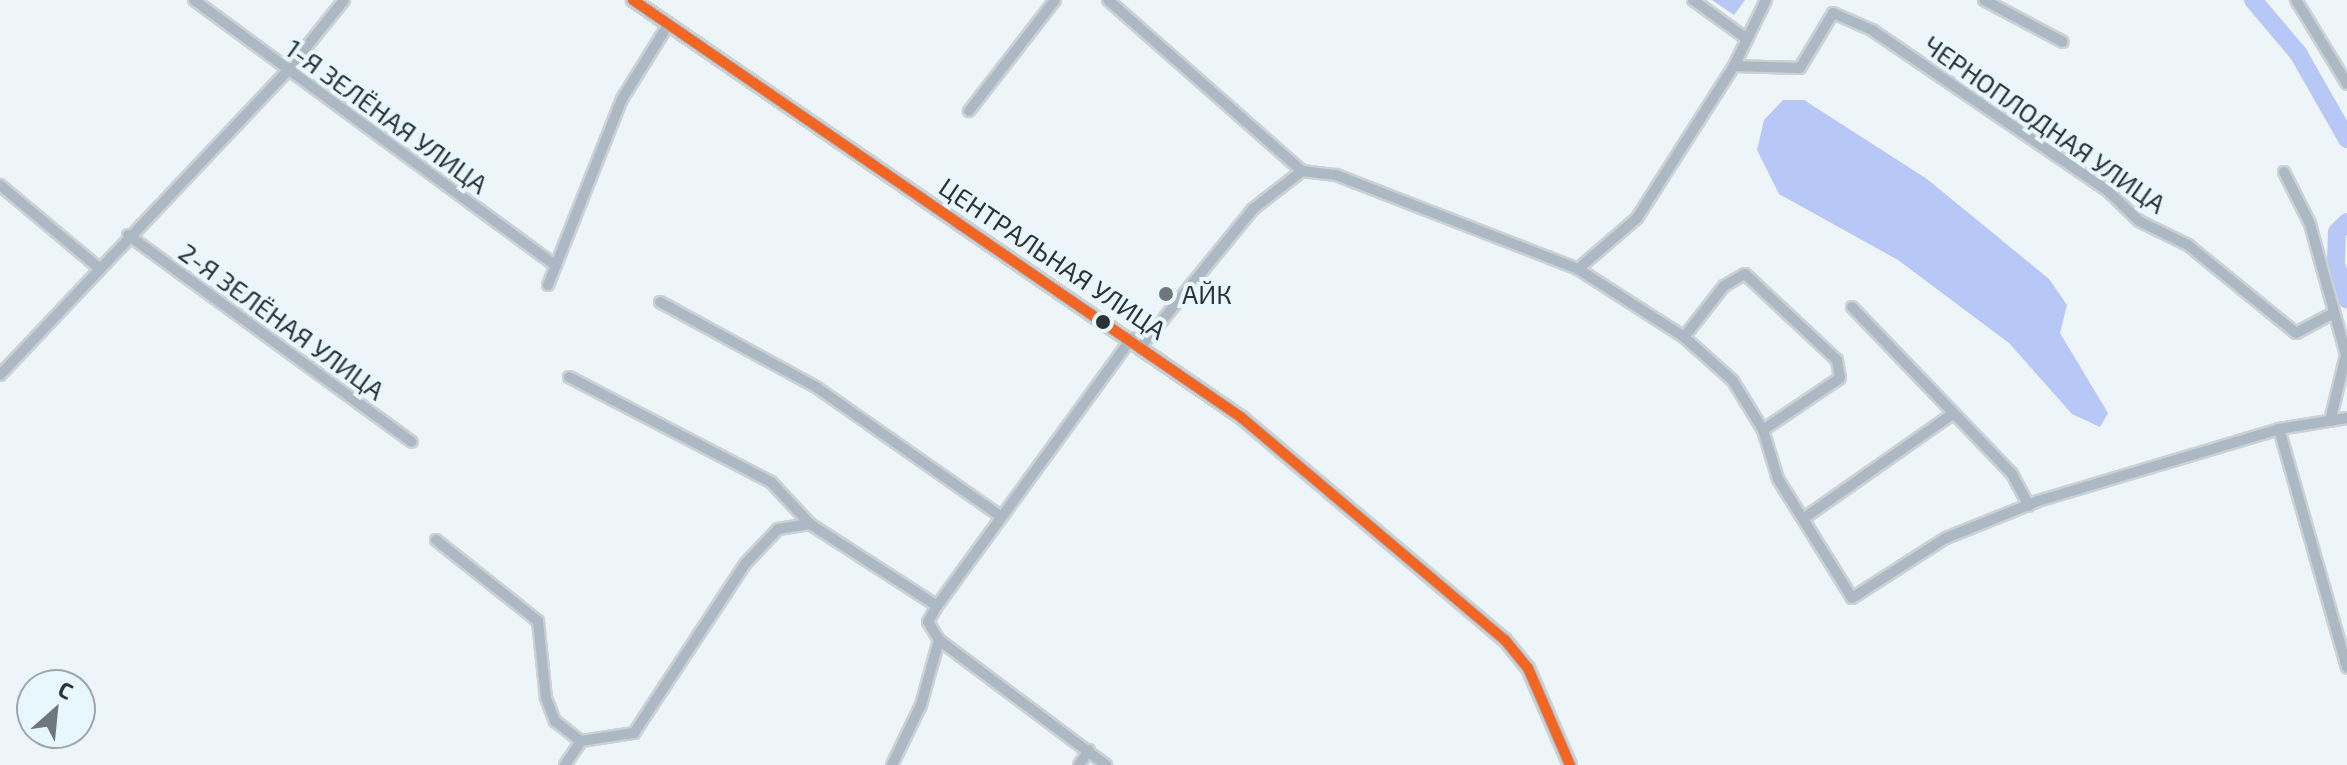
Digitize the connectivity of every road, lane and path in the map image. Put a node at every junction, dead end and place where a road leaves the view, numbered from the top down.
1 (194, 0) edge
2 (344, 0) edge
3 (633, 0) edge
4 (1055, 0) edge
5 (1108, 0) edge
6 (1693, 0) edge
7 (1766, 0) edge
8 (1984, 0) edge
9 (2296, 0) edge
10 (668, 25) junction
11 (1747, 39) junction
12 (2063, 42) dead end
13 (1734, 66) junction
14 (287, 71) junction
15 (2347, 84) edge
16 (969, 111) dead end
17 (1302, 171) junction
18 (2284, 172) dead end
19 (0, 185) edge
20 (128, 235) junction
21 (556, 266) junction
22 (99, 268) junction
23 (1578, 269) junction
24 (548, 285) dead end
25 (660, 302) dead end
26 (1852, 307) dead end
27 (2331, 314) junction
28 (1684, 337) junction
29 (1138, 341) junction
30 (0, 375) edge
31 (569, 377) dead end
32 (1954, 413) junction
33 (2346, 418) edge
34 (2330, 421) junction
35 (2279, 429) junction
36 (1763, 430) junction
37 (412, 442) dead end
38 (2029, 506) junction
39 (999, 515) junction
40 (1807, 516) junction
41 (810, 524) junction
42 (436, 540) dead end
43 (937, 606) junction
44 (939, 640) junction
45 (2347, 667) edge
46 (581, 741) junction
47 (1089, 750) junction
48 (565, 765) edge
49 (892, 765) edge
50 (1079, 765) edge
51 (1106, 765) edge
52 (1570, 765) edge

1 - 14 street, 1-Я ЗЕЛЁНАЯ УЛИЦА
2 - 14 street
3 - 10 street, ЦЕНТРАЛЬНАЯ УЛИЦА
4 - 16 street
5 - 17 street
6 - 11 street
7 - 11 street
8 - 12 street
9 - 15 street
10 - 21 street
10 - 29 street, ЦЕНТРАЛЬНАЯ УЛИЦА
11 - 13 street
13 - 23 street
13 - 27 street, ЧЕРНОПЛОДНАЯ УЛИЦА
14 - 20 street
14 - 21 street, 1-Я ЗЕЛЁНАЯ УЛИЦА
17 - 23 street
17 - 29 street
18 - 27 street
19 - 22 street
20 - 22 street
20 - 37 street, 2-Я ЗЕЛЁНАЯ УЛИЦА
21 - 24 street
22 - 30 street
23 - 28 street
25 - 39 street
26 - 32 street
27 - 34 street
28 - 36 street
28 - 36 street
29 - 39 street
29 - 52 street, ЦЕНТРАЛЬНАЯ УЛИЦА
31 - 41 street
32 - 38 street
32 - 40 street
33 - 34 street
34 - 35 street
35 - 38 street
35 - 45 street
36 - 40 street
38 - 40 street
39 - 43 street
41 - 43 street
41 - 46 street
42 - 46 street
43 - 44 street
44 - 47 street
44 - 49 street
46 - 48 street
47 - 50 street
47 - 51 street

